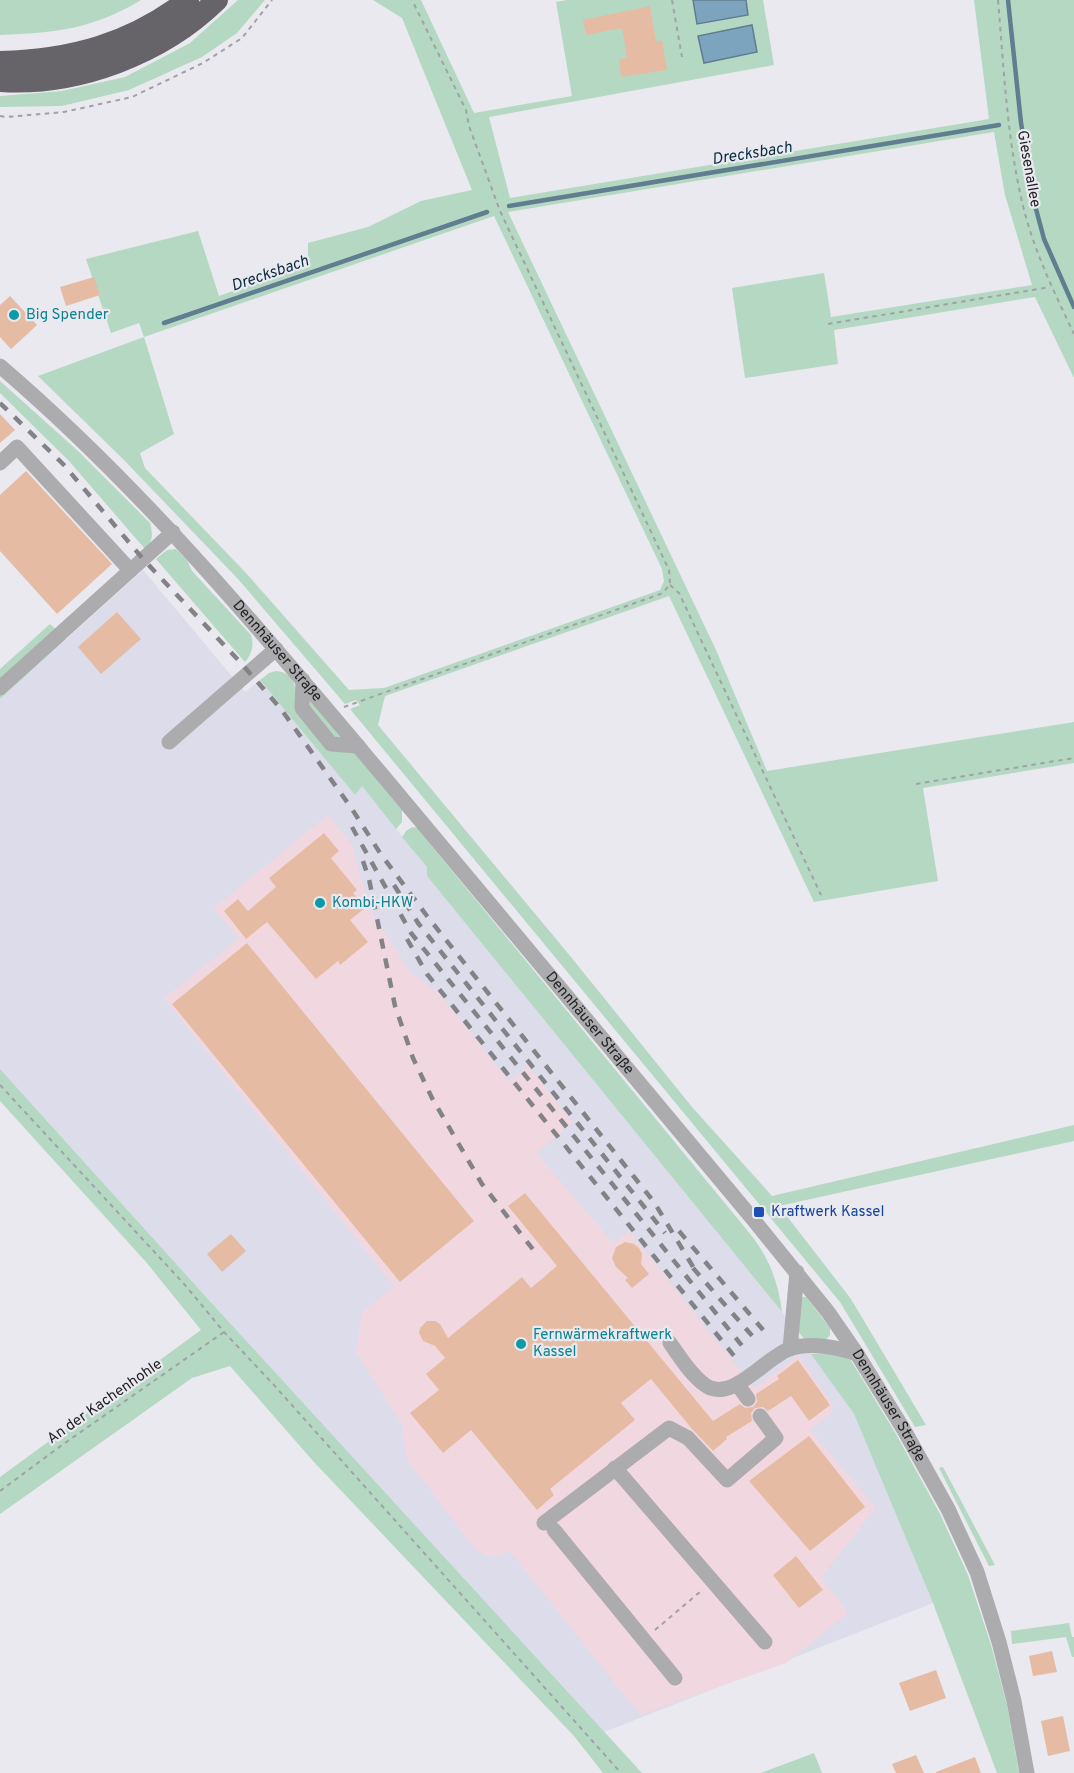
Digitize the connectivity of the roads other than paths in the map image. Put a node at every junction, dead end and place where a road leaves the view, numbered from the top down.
1 (188, 0) edge
2 (217, 0) edge
3 (0, 62) edge
4 (0, 81) edge
5 (0, 366) edge
6 (0, 463) edge
7 (173, 532) junction
8 (130, 570) junction
9 (276, 649) junction
10 (303, 680) junction
11 (0, 688) edge
12 (169, 742) dead end
13 (358, 746) junction
14 (797, 1272) junction
15 (670, 1343) dead end
16 (790, 1349) junction
17 (857, 1354) junction
18 (737, 1384) junction
19 (748, 1399) dead end
20 (760, 1416) dead end
21 (615, 1468) junction
22 (765, 1642) dead end
23 (675, 1678) dead end
24 (1027, 1773) edge

1 - 3 highway
2 - 4 highway
5 - 7 street, Dennhäuser Straße
6 - 8 street
7 - 8 street
7 - 9 street, Dennhäuser Straße
8 - 11 street
9 - 10 street, Dennhäuser Straße
9 - 12 street
10 - 13 street, Dennhäuser Straße
10 - 13 street
13 - 14 street, Dennhäuser Straße
14 - 16 street
14 - 17 street, Dennhäuser Straße
15 - 18 street
16 - 17 street
16 - 18 street
17 - 24 street, Dennhäuser Straße
18 - 19 street
20 - 21 street
21 - 22 street
21 - 23 street

